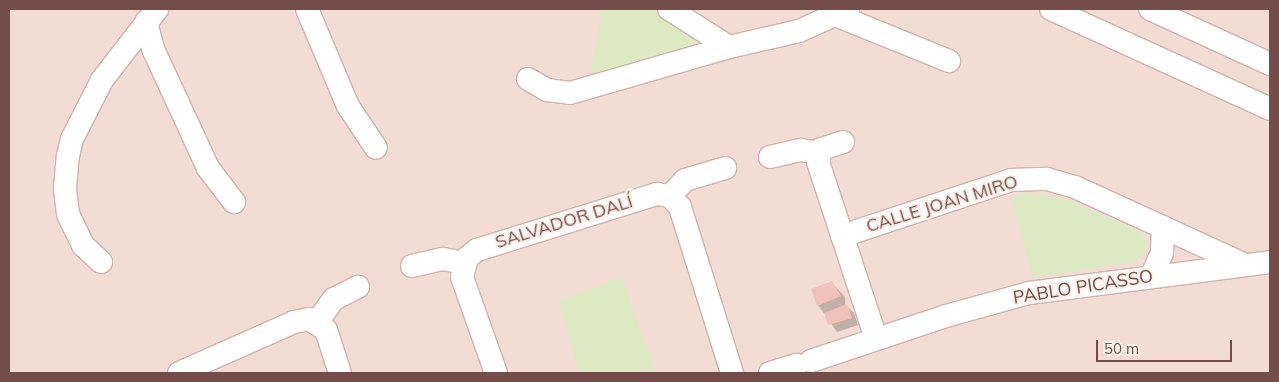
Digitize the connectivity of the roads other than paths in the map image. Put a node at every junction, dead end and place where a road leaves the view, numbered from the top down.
1 (307, 9) edge
2 (669, 9) edge
3 (1051, 9) edge
4 (1150, 9) edge
5 (842, 11) edge
6 (152, 15) edge
7 (729, 47) junction
8 (950, 61) dead end
9 (1270, 64) edge
10 (528, 78) dead end
11 (1270, 109) edge
12 (843, 142) dead end
13 (376, 148) dead end
14 (818, 153) junction
15 (770, 157) dead end
16 (725, 168) dead end
17 (670, 196) junction
18 (234, 202) dead end
19 (1162, 227) junction
20 (842, 236) junction
21 (101, 262) dead end
22 (1270, 262) edge
23 (464, 263) junction
24 (1244, 264) junction
25 (412, 266) dead end
26 (1152, 275) junction
27 (358, 287) dead end
28 (317, 322) junction
29 (876, 338) junction
30 (180, 373) edge
31 (340, 373) edge
32 (496, 373) edge
33 (732, 373) edge
34 (770, 373) edge

1 - 13 street
2 - 7 street
3 - 11 street
4 - 9 street
5 - 7 street
5 - 8 street
6 - 18 street
6 - 21 street
7 - 10 street
12 - 14 street
14 - 15 street
14 - 20 street, CALLE JOAN MIRO
16 - 17 street
17 - 23 street, SALVADOR DALÍ
17 - 33 street
19 - 20 street, CALLE JOAN MIRO
19 - 24 street
19 - 26 street
20 - 29 street, CALLE JOAN MIRO
22 - 24 street, PABLO PICASSO
23 - 25 street
23 - 32 street
24 - 26 street, PABLO PICASSO
26 - 29 street, PABLO PICASSO
27 - 28 street
28 - 30 street
28 - 31 street
29 - 34 street, PABLO PICASSO

